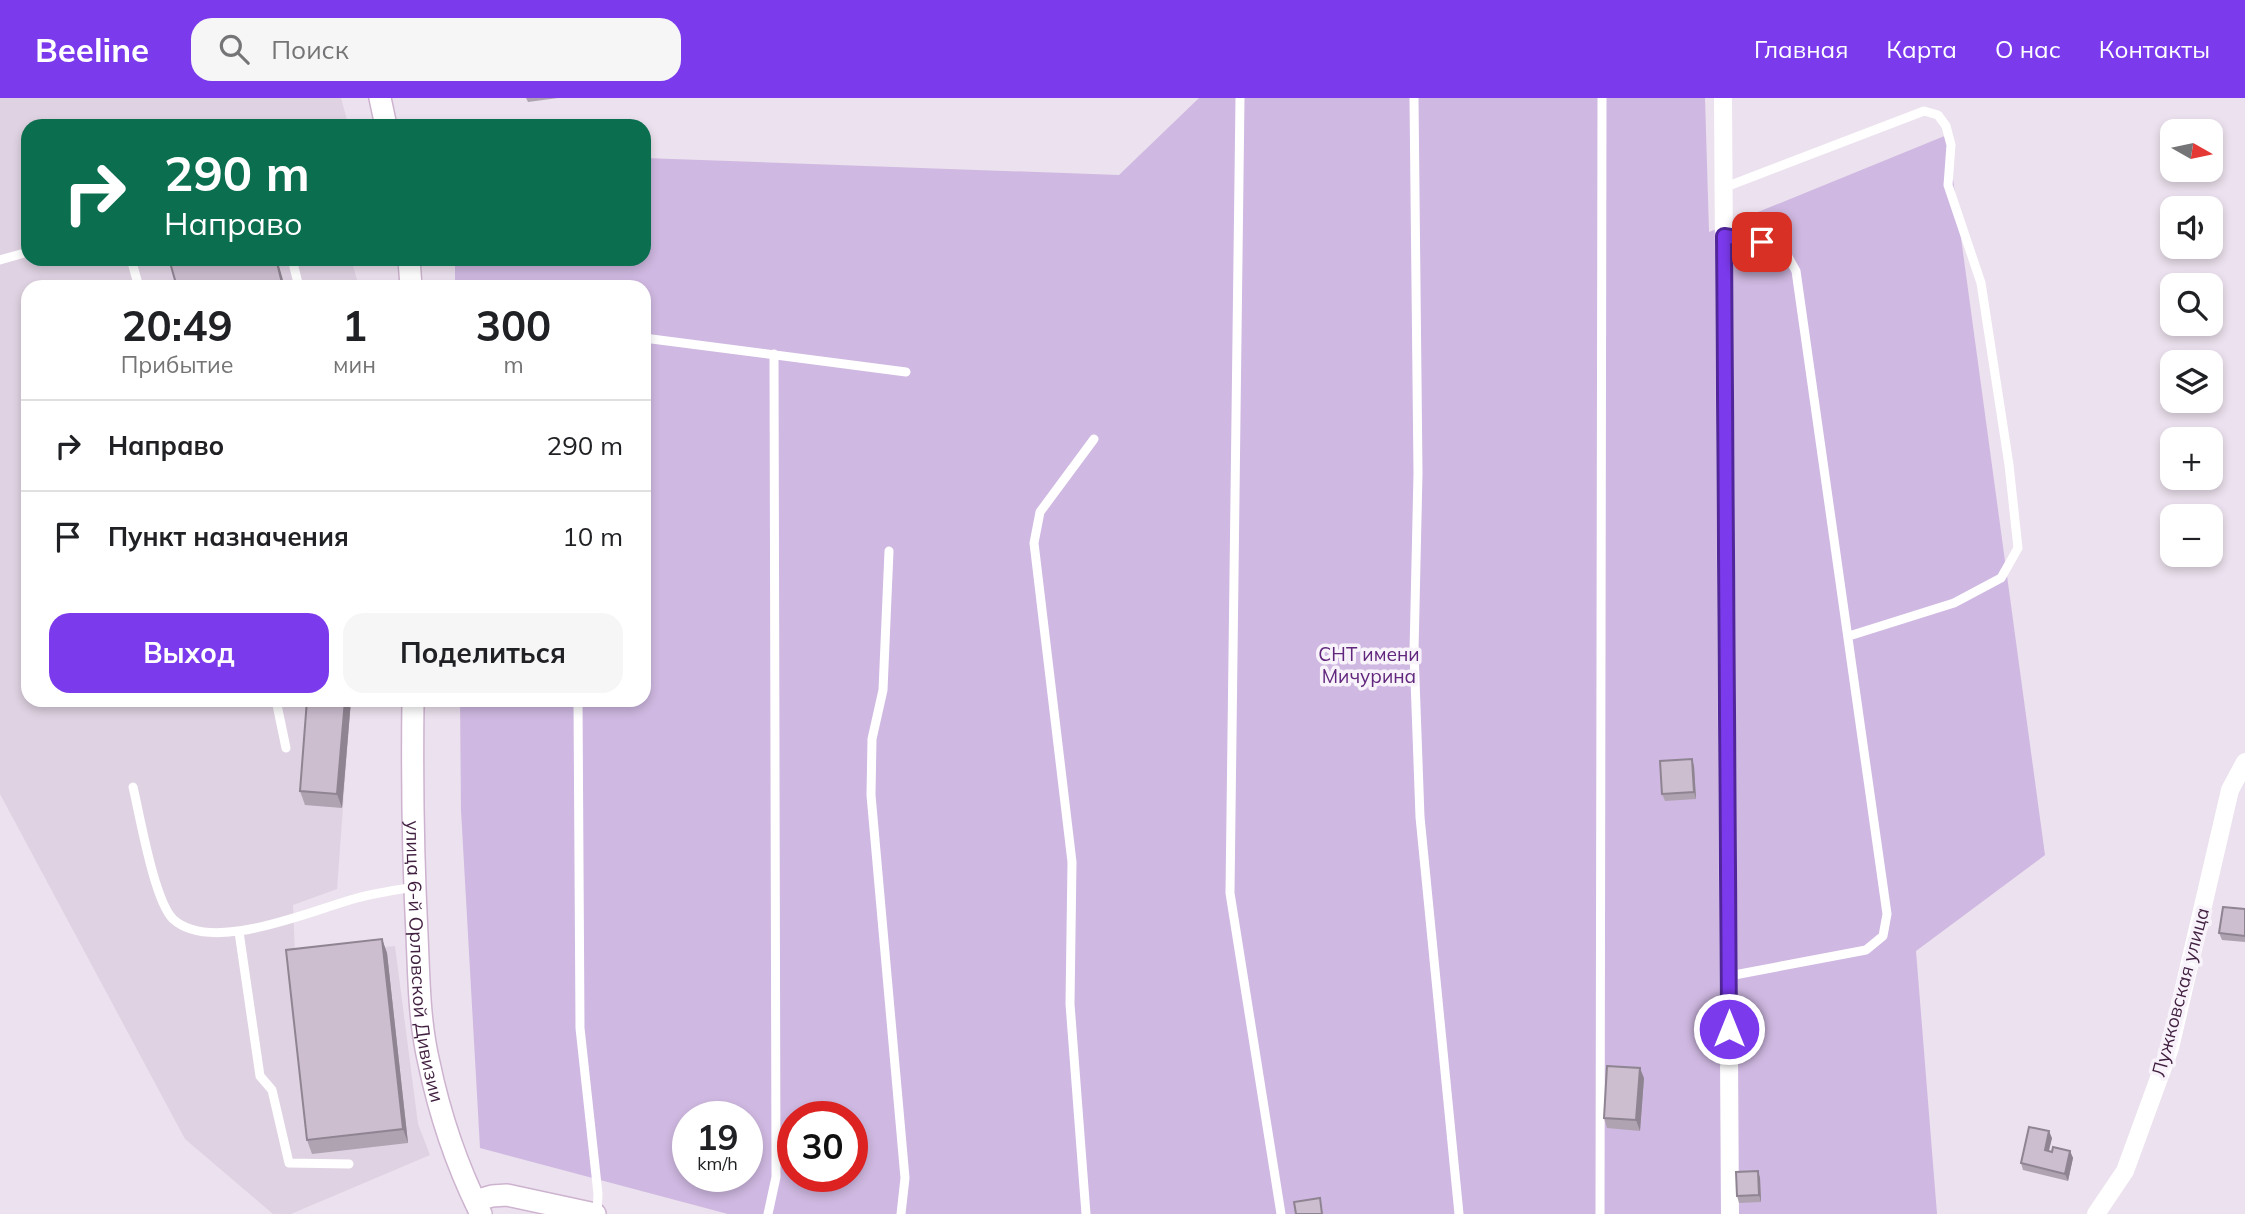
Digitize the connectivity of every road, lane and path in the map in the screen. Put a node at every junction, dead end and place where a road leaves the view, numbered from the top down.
1 (380, 98) edge
2 (1240, 98) edge
3 (1414, 98) edge
4 (1602, 98) edge
5 (1723, 98) edge
6 (384, 119) edge
7 (1723, 188) junction
8 (1724, 236) junction
9 (21, 254) edge
10 (0, 260) edge
11 (651, 339) edge
12 (774, 354) junction
13 (906, 372) dead end
14 (1094, 439) dead end
15 (889, 551) dead end
16 (1849, 636) junction
17 (277, 707) edge
18 (413, 707) edge
19 (578, 707) edge
20 (286, 748) dead end
21 (2245, 762) edge
22 (133, 787) dead end
23 (414, 887) junction
24 (239, 933) junction
25 (1729, 976) junction
26 (349, 1164) dead end
27 (478, 1208) edge
28 (596, 1214) edge
29 (768, 1214) edge
30 (901, 1214) edge
31 (1086, 1214) edge
32 (1282, 1214) edge
33 (1459, 1214) edge
34 (1600, 1214) edge
35 (1730, 1214) edge
36 (2096, 1214) edge

1 - 6 street
2 - 32 lane
3 - 33 lane
4 - 34 lane
5 - 7 street
7 - 8 street
7 - 16 lane
8 - 16 lane
8 - 25 street
9 - 10 lane
11 - 12 lane
12 - 13 lane
12 - 29 lane
14 - 31 lane
15 - 30 lane
16 - 25 lane
17 - 20 lane
18 - 23 street, улица 6-й Орловской Дивизии
19 - 28 lane
21 - 36 street, Лужковская улица
22 - 24 lane
23 - 24 lane
23 - 27 street, улица 6-й Орловской Дивизии
24 - 26 lane
25 - 35 street
27 - 28 street

